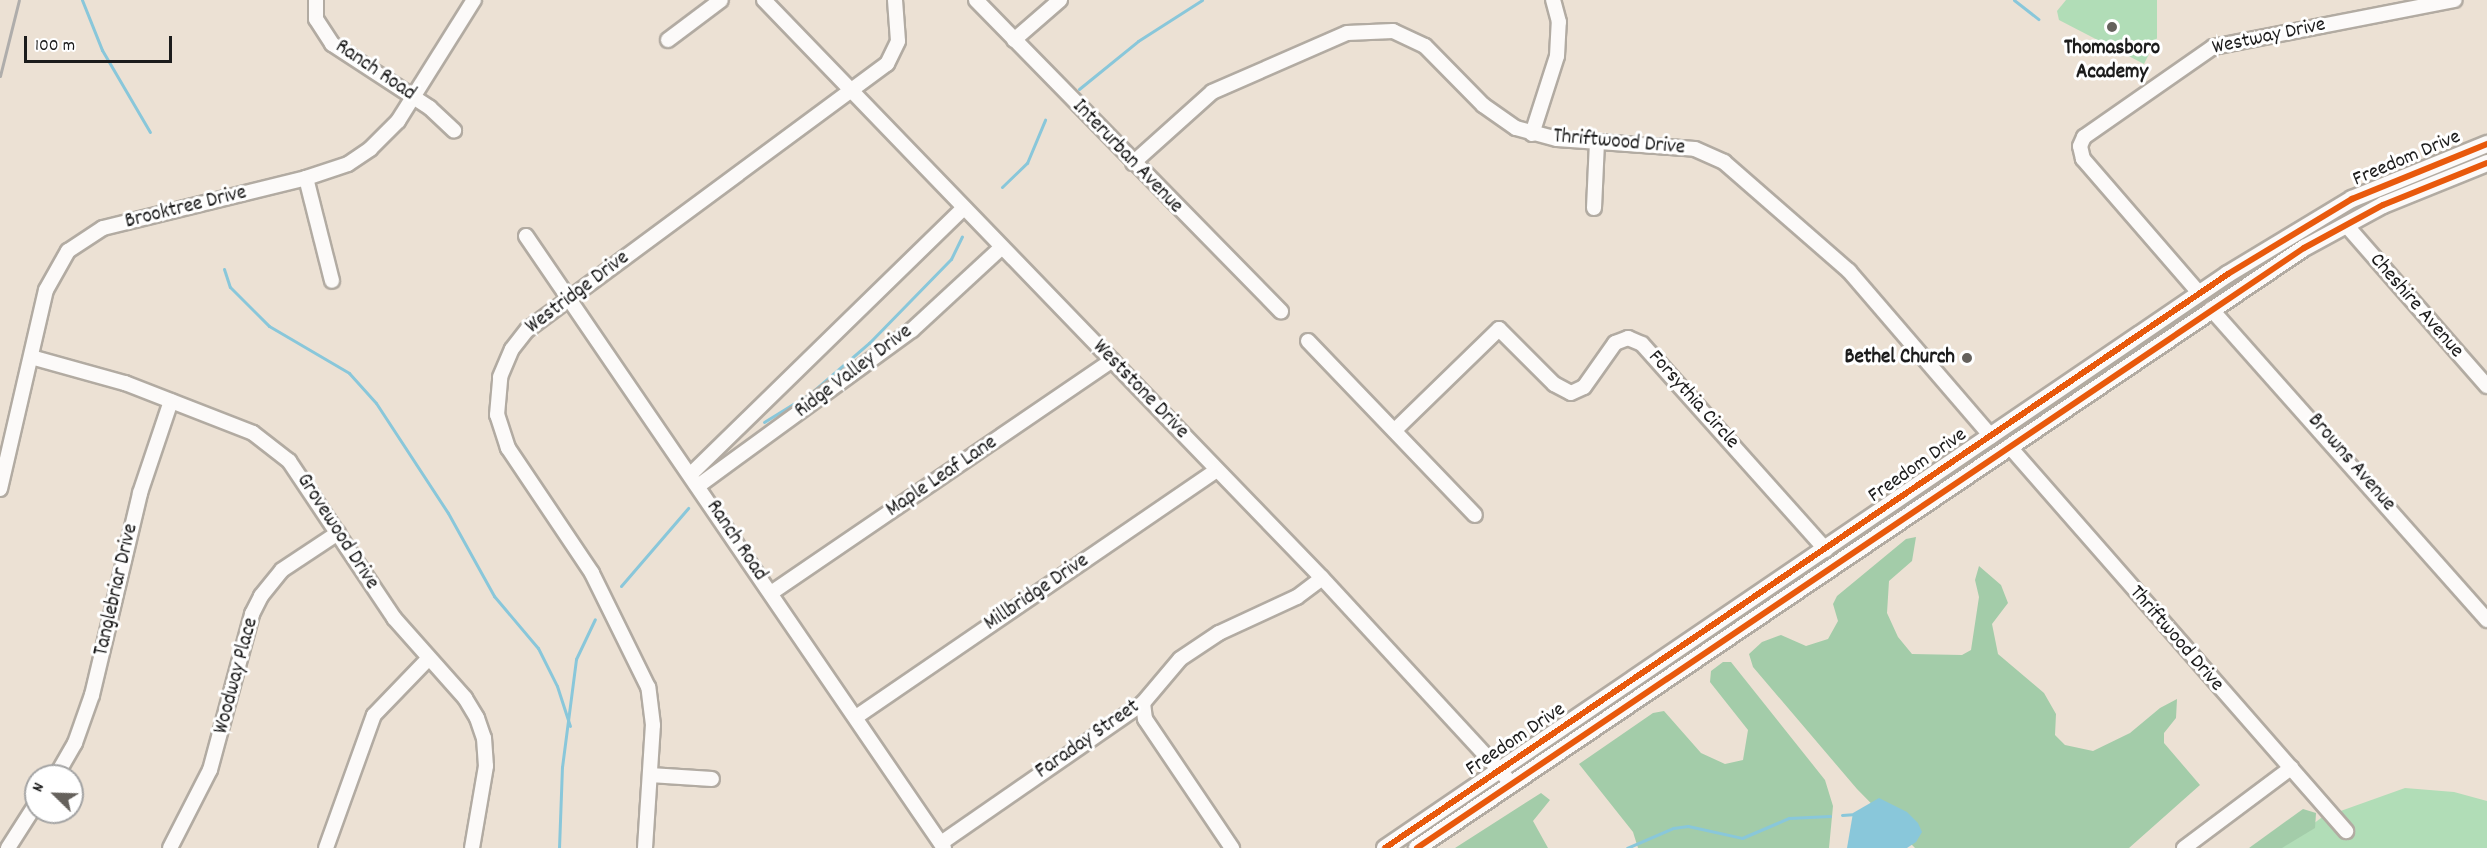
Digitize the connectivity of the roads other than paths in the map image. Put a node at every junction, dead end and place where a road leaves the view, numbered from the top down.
1 (316, 0) edge
2 (474, 0) edge
3 (721, 0) edge
4 (764, 0) edge
5 (895, 0) edge
6 (976, 0) edge
7 (1060, 0) edge
8 (1553, 0) edge
9 (2454, 0) edge
10 (668, 40) dead end
11 (1014, 40) junction
12 (852, 90) junction
13 (414, 97) junction
14 (454, 130) dead end
15 (1532, 134) junction
16 (1597, 142) junction
17 (2487, 144) edge
18 (1132, 163) junction
19 (2487, 163) edge
20 (306, 178) junction
21 (963, 208) junction
22 (1594, 208) dead end
23 (2346, 225) junction
24 (526, 236) dead end
25 (1002, 247) junction
26 (332, 281) dead end
27 (2200, 294) junction
28 (569, 298) junction
29 (2211, 309) junction
30 (1281, 311) dead end
31 (1308, 341) dead end
32 (2131, 342) junction
33 (31, 357) junction
34 (1112, 360) junction
35 (2487, 387) edge
36 (171, 401) junction
37 (1395, 430) junction
38 (1991, 436) junction
39 (2009, 446) junction
40 (1217, 470) junction
41 (691, 474) junction
42 (698, 486) junction
43 (0, 489) edge
44 (1475, 515) dead end
45 (338, 533) junction
46 (1826, 550) junction
47 (1851, 553) junction
48 (1322, 578) junction
49 (771, 593) junction
50 (2487, 620) edge
51 (429, 658) junction
52 (1143, 703) junction
53 (856, 717) junction
54 (63, 764) edge
55 (2290, 768) junction
56 (1500, 770) junction
57 (650, 775) junction
58 (712, 779) dead end
59 (1512, 784) junction
60 (24, 823) edge
61 (2346, 831) dead end
62 (942, 845) edge
63 (8, 848) edge
64 (170, 848) edge
65 (326, 848) edge
66 (472, 848) edge
67 (645, 848) edge
68 (1232, 848) edge
69 (1385, 848) edge
70 (1417, 848) edge
71 (2184, 848) edge

1 - 13 street, Ranch Road
2 - 13 street, Brooktree Drive
3 - 10 street
4 - 12 street, Weststone Drive
5 - 12 street, Westridge Drive
6 - 11 street, Interurban Avenue
7 - 11 street
8 - 15 street
9 - 27 street, Westway Drive
11 - 18 street, Interurban Avenue
12 - 21 street, Weststone Drive
12 - 28 street, Westridge Drive
13 - 14 street, Ranch Road
13 - 20 street, Brooktree Drive
15 - 16 street, Thriftwood Drive
15 - 18 street, Thriftwood Drive
16 - 22 street
16 - 38 street, Thriftwood Drive
17 - 27 main road, Freedom Drive
18 - 30 street, Interurban Avenue
19 - 23 main road, Freedom Drive
20 - 26 street
20 - 33 street, Brooktree Drive
21 - 25 street, Weststone Drive
21 - 41 street, Ridge Valley Drive
23 - 29 main road, Freedom Drive
23 - 35 street, Cheshire Avenue
24 - 28 street, Ranch Road
25 - 34 street, Weststone Drive
25 - 42 street, Ridge Valley Drive
27 - 32 main road, Freedom Drive
28 - 41 street, Ranch Road
28 - 57 street, Westridge Drive
29 - 39 main road, Freedom Drive
29 - 50 street, Browns Avenue
31 - 37 street
32 - 38 main road, Freedom Drive
32 - 39 main road
33 - 36 street, Grovewood Drive
33 - 43 street, Brooktree Drive
34 - 40 street, Weststone Drive
34 - 49 street, Maple Leaf Lane
36 - 45 street, Grovewood Drive
36 - 54 street, Tanglebriar Drive
37 - 44 street
37 - 46 street, Forsythia Circle
38 - 46 main road, Freedom Drive
38 - 47 main road
39 - 47 main road, Freedom Drive
39 - 55 street, Thriftwood Drive
40 - 48 street, Weststone Drive
40 - 53 street, Millbridge Drive
41 - 42 street, Ranch Road
42 - 49 street, Ranch Road
45 - 51 street, Grovewood Drive
45 - 64 street, Woodway Place
46 - 56 main road, Freedom Drive
47 - 59 main road, Freedom Drive
48 - 52 street, Faraday Street
48 - 56 street, Weststone Drive
49 - 53 street, Ranch Road
51 - 65 street
51 - 66 street, Grovewood Drive
52 - 62 street, Faraday Street
52 - 68 street
53 - 62 street, Ranch Road
55 - 61 street, Thriftwood Drive
55 - 71 street
56 - 59 street, Weststone Drive
56 - 69 main road, Freedom Drive
57 - 58 street
57 - 67 street, Westridge Drive
59 - 70 main road, Freedom Drive
60 - 63 street

